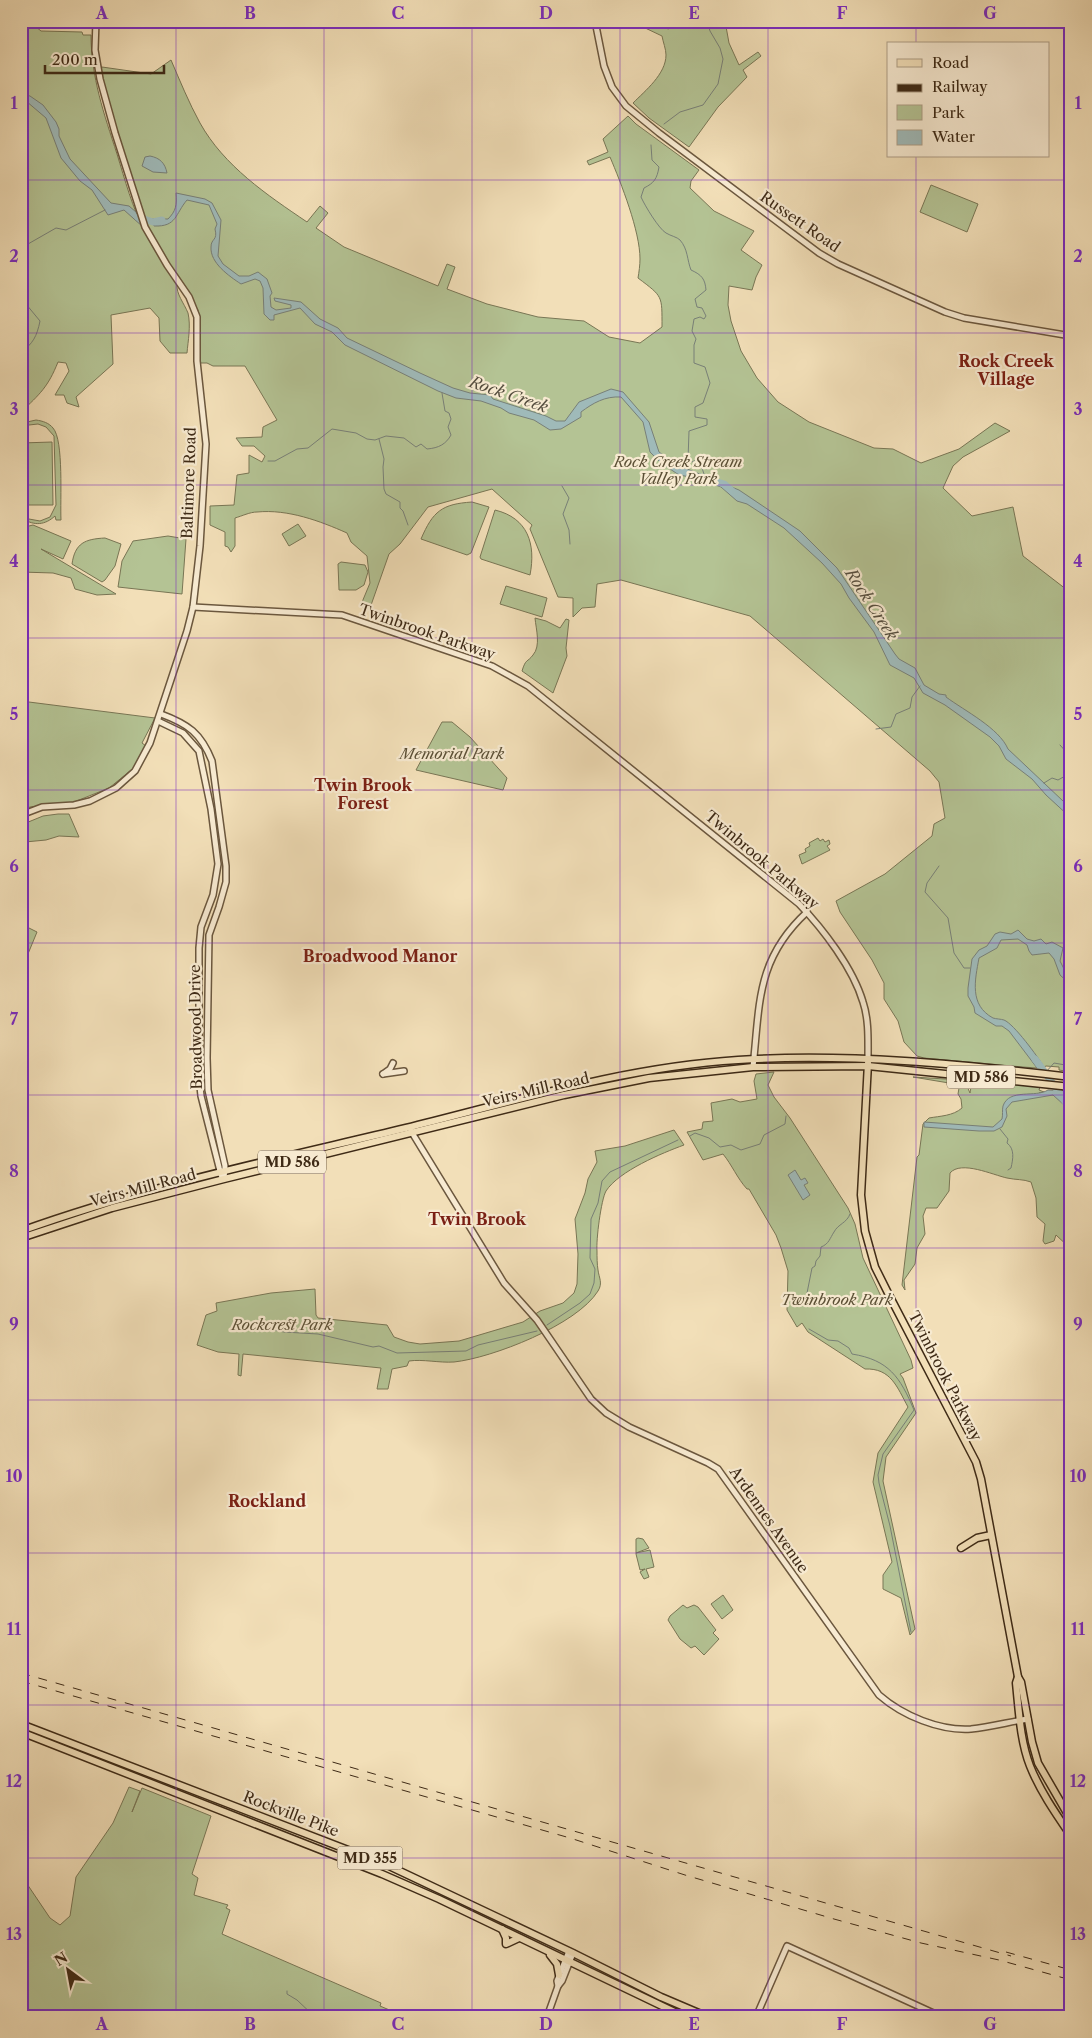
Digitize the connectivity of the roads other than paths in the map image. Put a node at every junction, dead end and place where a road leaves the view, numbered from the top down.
1 (96, 21) edge
2 (595, 21) edge
3 (1071, 336) edge
4 (193, 607) junction
5 (161, 714) junction
6 (158, 721) junction
7 (21, 815) edge
8 (807, 912) junction
9 (754, 1059) junction
10 (393, 1063) dead end
11 (868, 1063) junction
12 (753, 1067) junction
13 (404, 1071) dead end
14 (1071, 1077) edge
15 (1071, 1087) edge
16 (564, 1092) junction
17 (411, 1130) junction
18 (223, 1175) junction
19 (21, 1231) edge
20 (21, 1238) edge
21 (991, 1533) junction
22 (966, 1540) dead end
23 (961, 1548) dead end
24 (1018, 1677) junction
25 (1028, 1719) junction
26 (1020, 1720) junction
27 (21, 1724) edge
28 (21, 1732) edge
29 (131, 1766) junction
30 (128, 1774) junction
31 (1071, 1820) edge
32 (1071, 1836) edge
33 (502, 1930) junction
34 (519, 1938) junction
35 (547, 1952) junction
36 (571, 1952) junction
37 (567, 1962) junction
38 (559, 1975) junction
39 (558, 1986) junction
40 (547, 2017) edge
41 (685, 2017) edge
42 (708, 2017) edge
43 (756, 2017) edge
44 (942, 2017) edge

1 - 4 street, Baltimore Road
2 - 3 street, Russett Road
4 - 5 street, Baltimore Road
4 - 8 street, Twinbrook Parkway
5 - 6 street, Baltimore Road
5 - 18 street, Broadwood Drive
6 - 7 street, Baltimore Road
6 - 18 street, Broadwood Drive
8 - 9 street
8 - 11 street, Twinbrook Parkway
9 - 11 main road, Veirs Mill Road / MD 586
9 - 12 street
9 - 16 main road, Veirs Mill Road / MD 586
10 - 13 street
11 - 12 main road, Veirs Mill Road / MD 586
11 - 14 main road, Veirs Mill Road / MD 586
11 - 15 main road, Veirs Mill Road / MD 586
11 - 21 main road, Twinbrook Parkway
12 - 16 main road, Veirs Mill Road / MD 586
16 - 17 main road, Veirs Mill Road / MD 586
17 - 18 main road, Veirs Mill Road / MD 586
17 - 26 street, Ardennes Avenue
18 - 19 main road, Veirs Mill Road / MD 586
18 - 20 main road, Veirs Mill Road / MD 586
21 - 22 main road
21 - 23 main road
21 - 24 main road, Twinbrook Parkway
24 - 25 main road, Twinbrook Parkway
24 - 26 main road, Twinbrook Parkway
25 - 26 street, Ardennes Avenue
25 - 31 main road, Twinbrook Parkway
26 - 32 main road, Twinbrook Parkway
27 - 29 main road, Rockville Pike / MD 355
28 - 30 main road, Rockville Pike / MD 355
29 - 30 main road
29 - 36 main road, Rockville Pike / MD 355
30 - 33 main road, Rockville Pike / MD 355
33 - 34 main road, Rockville Pike / MD 355
33 - 34 main road
34 - 35 main road, Rockville Pike / MD 355
35 - 37 main road, Rockville Pike / MD 355
35 - 38 main road
36 - 37 street
36 - 42 main road, Rockville Pike / MD 355
37 - 38 street
37 - 39 street
37 - 41 main road, Rockville Pike / MD 355
38 - 39 street
39 - 40 street
43 - 44 street

